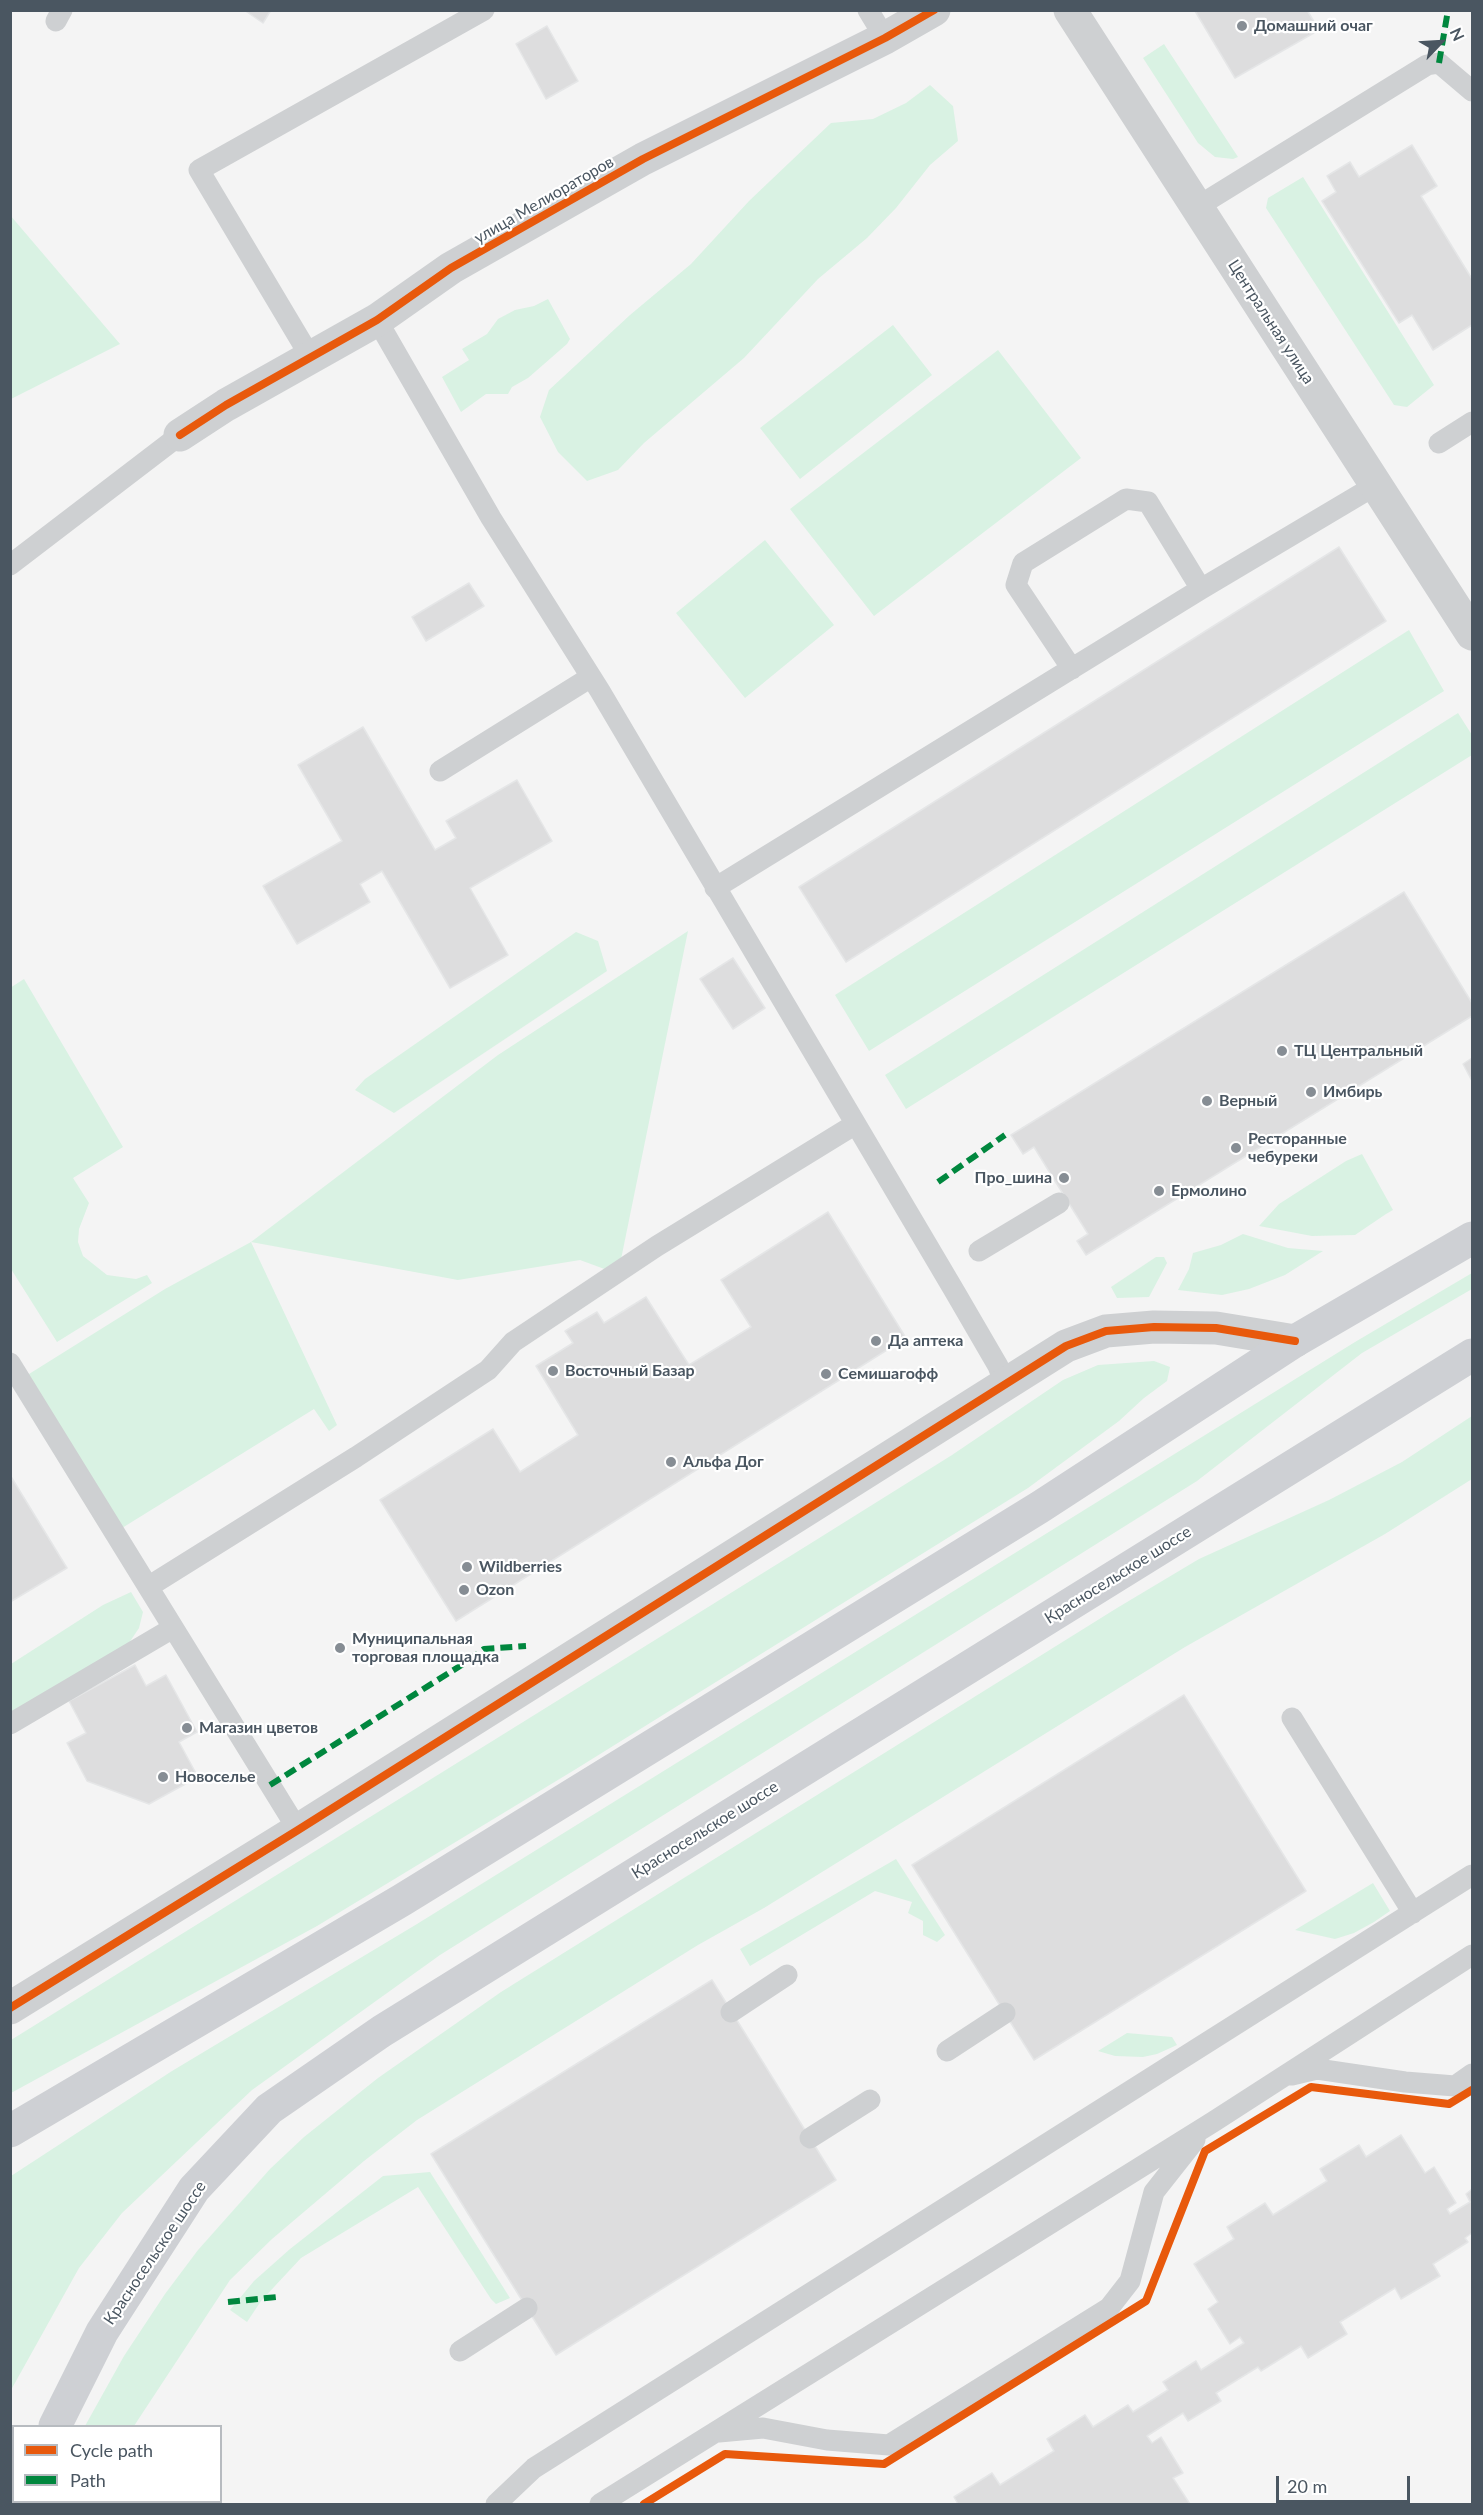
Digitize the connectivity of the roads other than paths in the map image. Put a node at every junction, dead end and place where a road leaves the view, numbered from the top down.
1 (484, 10) edge
2 (934, 10) edge
3 (1070, 10) edge
4 (877, 24) edge
5 (1473, 91) edge
6 (1197, 207) junction
7 (378, 320) junction
8 (311, 358) junction
9 (1473, 422) edge
10 (180, 435) joint
11 (1439, 443) dead end
12 (1376, 485) junction
13 (10, 565) edge
14 (1201, 589) junction
15 (1473, 634) edge
16 (1072, 669) junction
17 (591, 677) junction
18 (440, 771) dead end
19 (715, 888) junction
20 (854, 1125) junction
21 (1059, 1203) dead end
22 (1473, 1238) edge
23 (979, 1251) dead end
24 (1295, 1341) junction
25 (1473, 1355) edge
26 (10, 1363) edge
27 (1002, 1387) junction
28 (148, 1587) junction
29 (173, 1628) junction
30 (1292, 1718) dead end
31 (10, 1724) edge
32 (298, 1830) junction
33 (1473, 1875) edge
34 (1413, 1913) junction
35 (1473, 1955) edge
36 (787, 1975) dead end
37 (10, 2008) edge
38 (731, 2012) dead end
39 (1005, 2013) dead end
40 (947, 2051) dead end
41 (1473, 2074) edge
42 (1280, 2079) junction
43 (870, 2100) dead end
44 (1205, 2128) junction
45 (10, 2131) edge
46 (810, 2138) dead end
47 (527, 2308) dead end
48 (460, 2351) dead end
49 (56, 2425) edge
50 (716, 2433) junction
51 (496, 2505) edge
52 (600, 2505) edge

1 - 8 lane
2 - 4 street, улица Мелиораторов
3 - 6 street, Центральная улица
4 - 7 street, улица Мелиораторов
5 - 6 lane
6 - 12 street, Центральная улица
7 - 8 street, улица Мелиораторов
7 - 17 lane
8 - 10 street, улица Мелиораторов
9 - 11 lane
10 - 13 lane
12 - 14 lane
12 - 15 street, Центральная улица
14 - 16 lane
14 - 16 lane
16 - 19 lane
17 - 18 lane
17 - 19 lane
19 - 20 lane
20 - 27 lane
20 - 28 lane
21 - 23 lane
22 - 24 main road
24 - 27 street
24 - 45 main road
25 - 49 main road, Красносельское шоссе
26 - 28 lane
27 - 32 street
28 - 29 lane
29 - 31 lane
29 - 32 lane
30 - 34 lane
32 - 37 street
33 - 34 lane
34 - 51 lane
35 - 42 lane
36 - 38 lane
39 - 40 lane
41 - 42 lane
42 - 44 lane
43 - 46 lane
44 - 50 lane
44 - 50 lane
47 - 48 lane
50 - 52 lane

